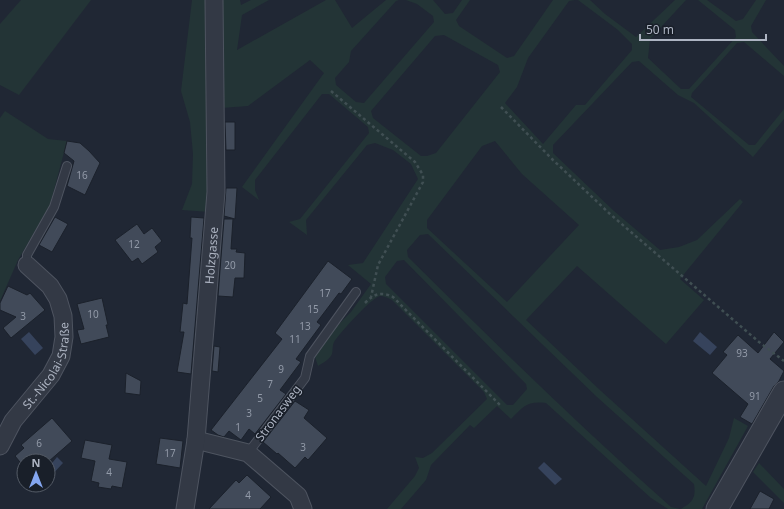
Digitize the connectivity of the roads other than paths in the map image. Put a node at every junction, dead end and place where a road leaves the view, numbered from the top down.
1 (214, 0) edge
2 (67, 166) dead end
3 (27, 265) joint
4 (356, 292) dead end
5 (784, 392) edge
6 (196, 440) junction
7 (0, 446) edge
8 (248, 453) junction
9 (185, 509) edge
10 (303, 509) edge
11 (717, 509) edge

1 - 6 street, Holzgasse
2 - 3 lane
3 - 7 street, St.-Nicolai-Straße
4 - 8 lane, Stronasweg
5 - 11 street
6 - 8 street
6 - 9 street, Holzgasse
8 - 10 street

